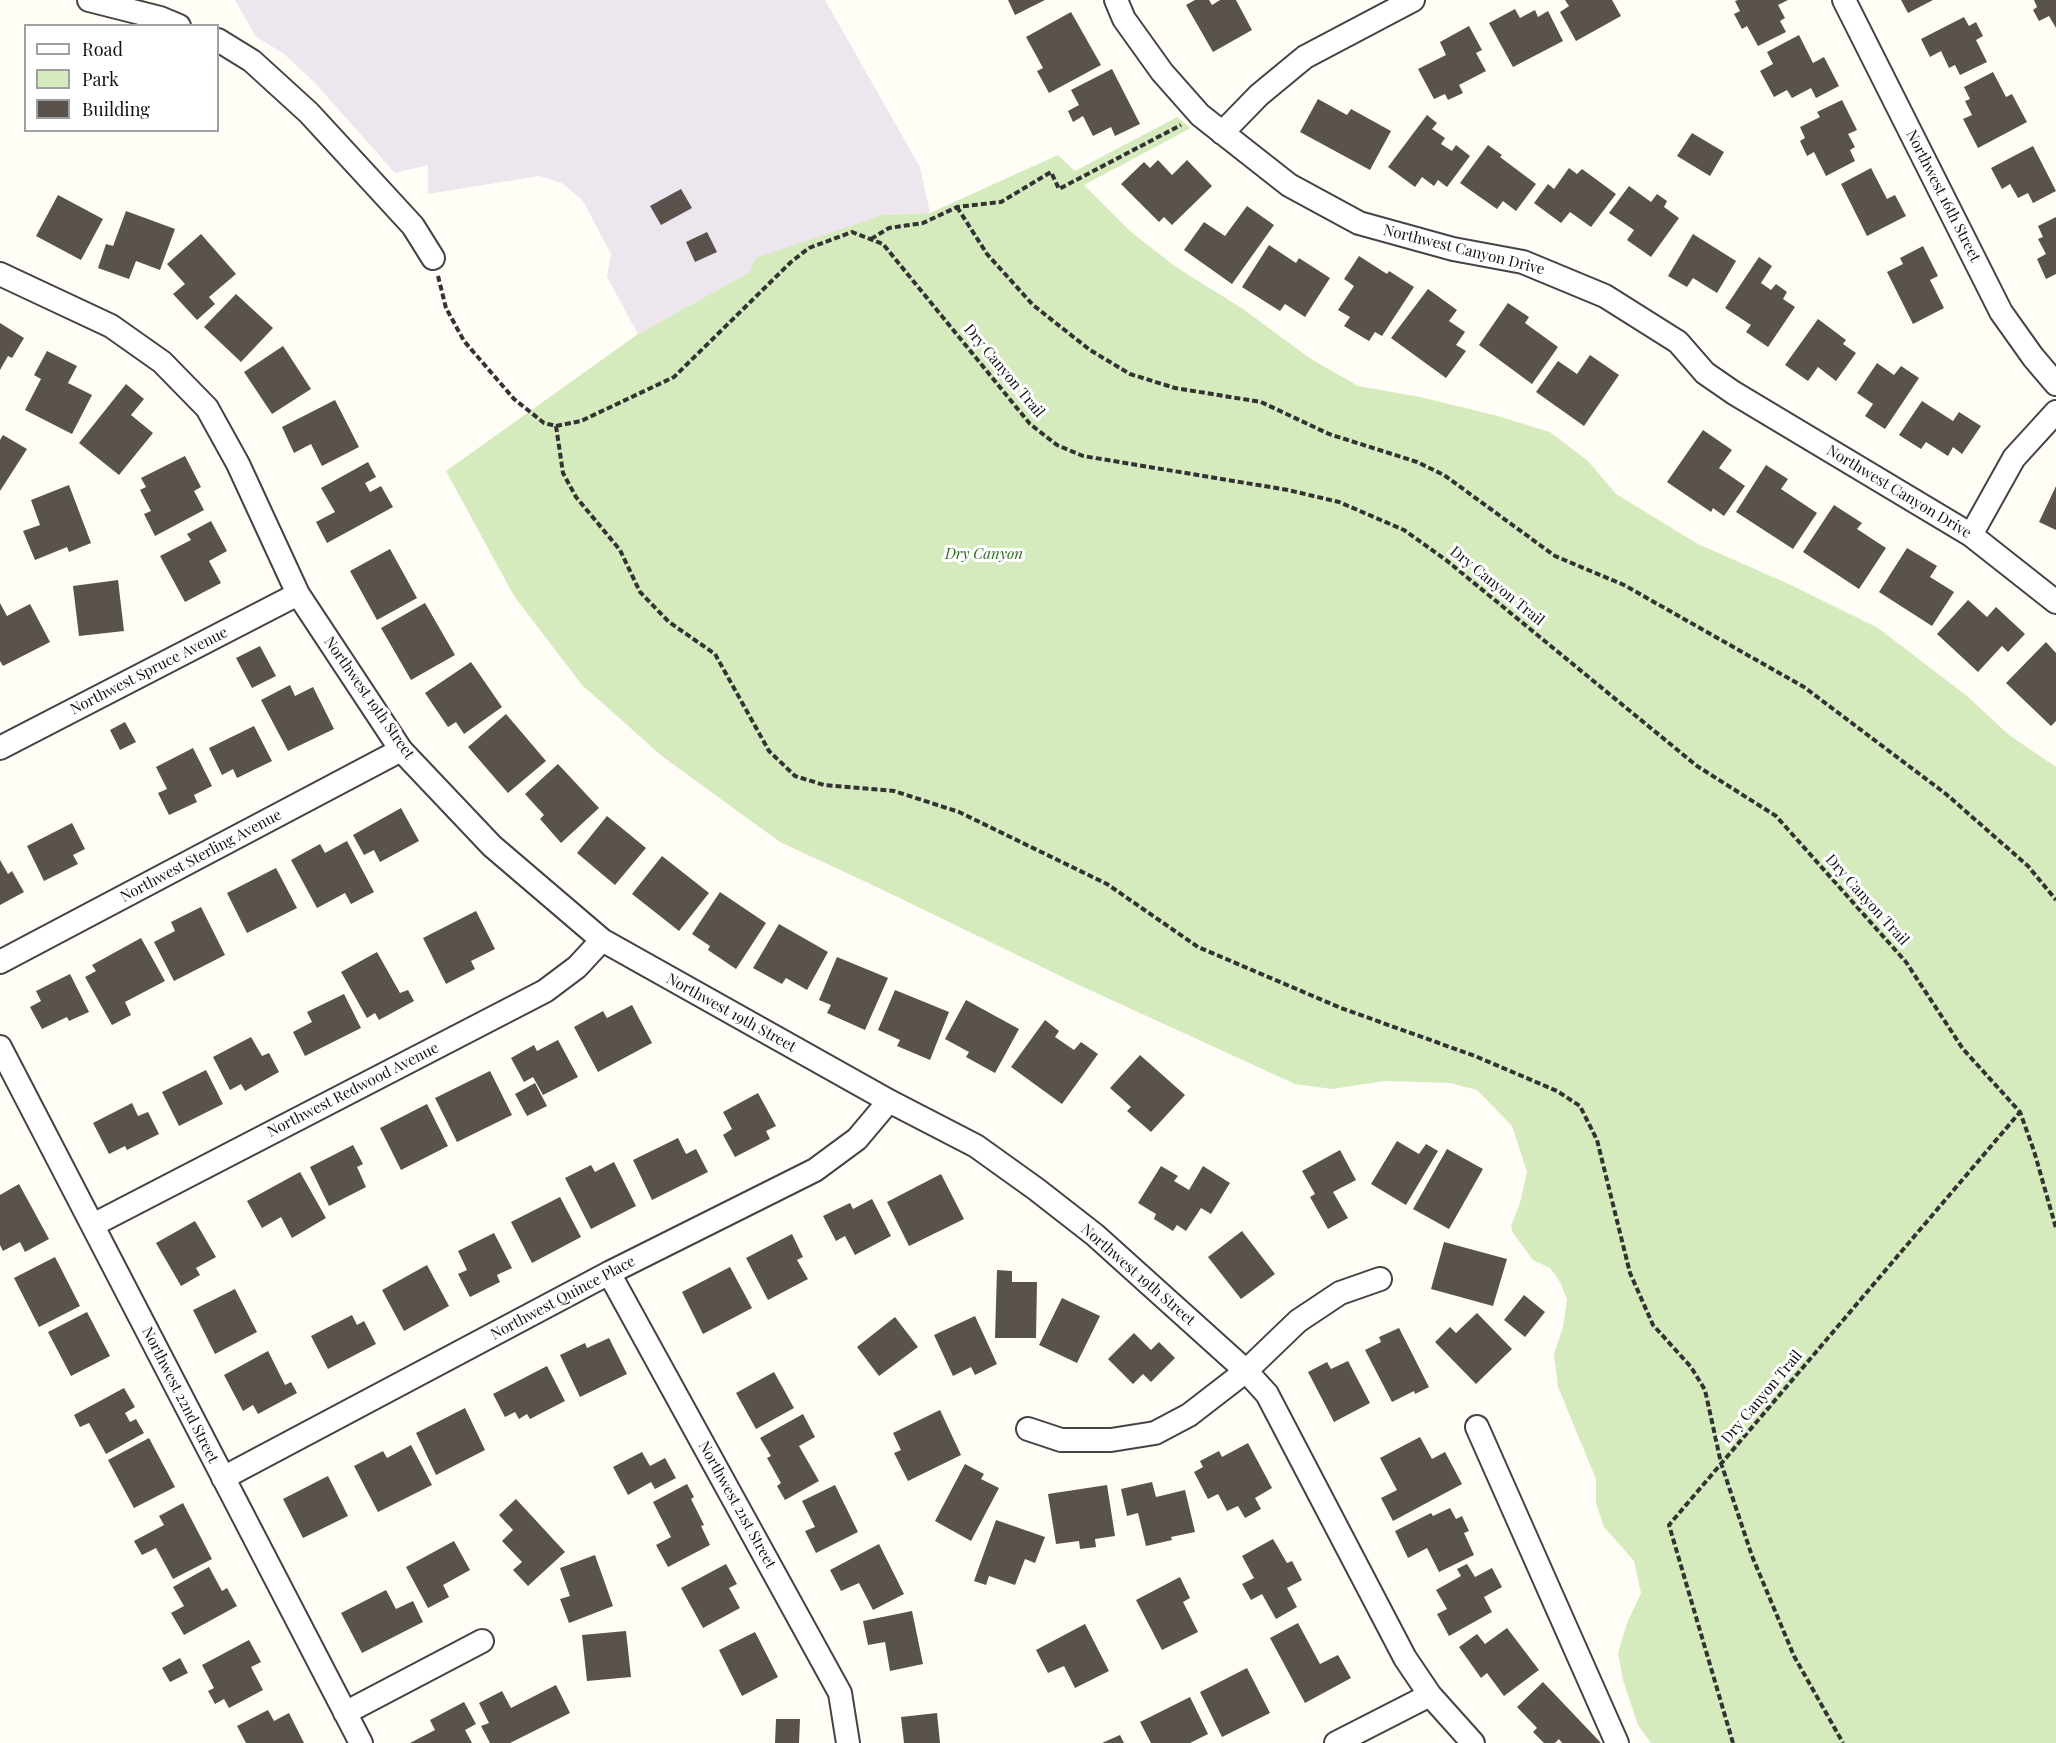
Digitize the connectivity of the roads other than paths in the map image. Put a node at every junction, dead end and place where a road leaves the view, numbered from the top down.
1 (89, 0) edge
2 (1116, 0) edge
3 (1413, 0) edge
4 (1844, 0) edge
5 (174, 24) edge
6 (219, 41) edge
7 (1222, 133) junction
8 (433, 258) road end
9 (0, 274) edge
10 (2056, 384) edge
11 (2056, 412) edge
12 (1971, 535) junction
13 (298, 594) junction
14 (2056, 602) edge
15 (0, 748) edge
16 (401, 750) junction
17 (602, 940) junction
18 (0, 962) edge
19 (0, 1047) edge
20 (889, 1101) junction
21 (93, 1225) junction
22 (609, 1273) junction
23 (1380, 1279) dead end
24 (1246, 1371) junction
25 (1477, 1427) dead end
26 (1028, 1429) dead end
27 (223, 1478) junction
28 (482, 1641) dead end
29 (1430, 1695) junction
30 (345, 1713) junction
31 (361, 1743) edge
32 (848, 1743) edge
33 (1336, 1743) edge
34 (1473, 1743) edge
35 (1617, 1743) edge

1 - 5 street
2 - 7 street, Northwest Canyon Drive
3 - 7 street
4 - 10 street, Northwest 16th Street
6 - 8 street
7 - 12 street, Northwest Canyon Drive
9 - 13 street, Northwest 19th Street
11 - 12 street
12 - 14 street, Northwest Canyon Drive
13 - 15 street, Northwest Spruce Avenue
13 - 16 street, Northwest 19th Street
16 - 17 street, Northwest 19th Street
16 - 18 street, Northwest Sterling Avenue
17 - 20 street, Northwest 19th Street
17 - 21 street, Northwest Redwood Avenue
19 - 21 street, Northwest 22nd Street
20 - 22 street, Northwest Quince Place
20 - 24 street, Northwest 19th Street
21 - 27 street, Northwest 22nd Street
22 - 27 street, Northwest Quince Place
22 - 32 street, Northwest 21st Street
23 - 24 street
24 - 26 street
24 - 29 street, Northwest 19th Street
25 - 35 street
27 - 30 street, Northwest 22nd Street
28 - 30 street
29 - 33 street
29 - 34 street, Northwest 19th Street
30 - 31 street, Northwest 22nd Street

